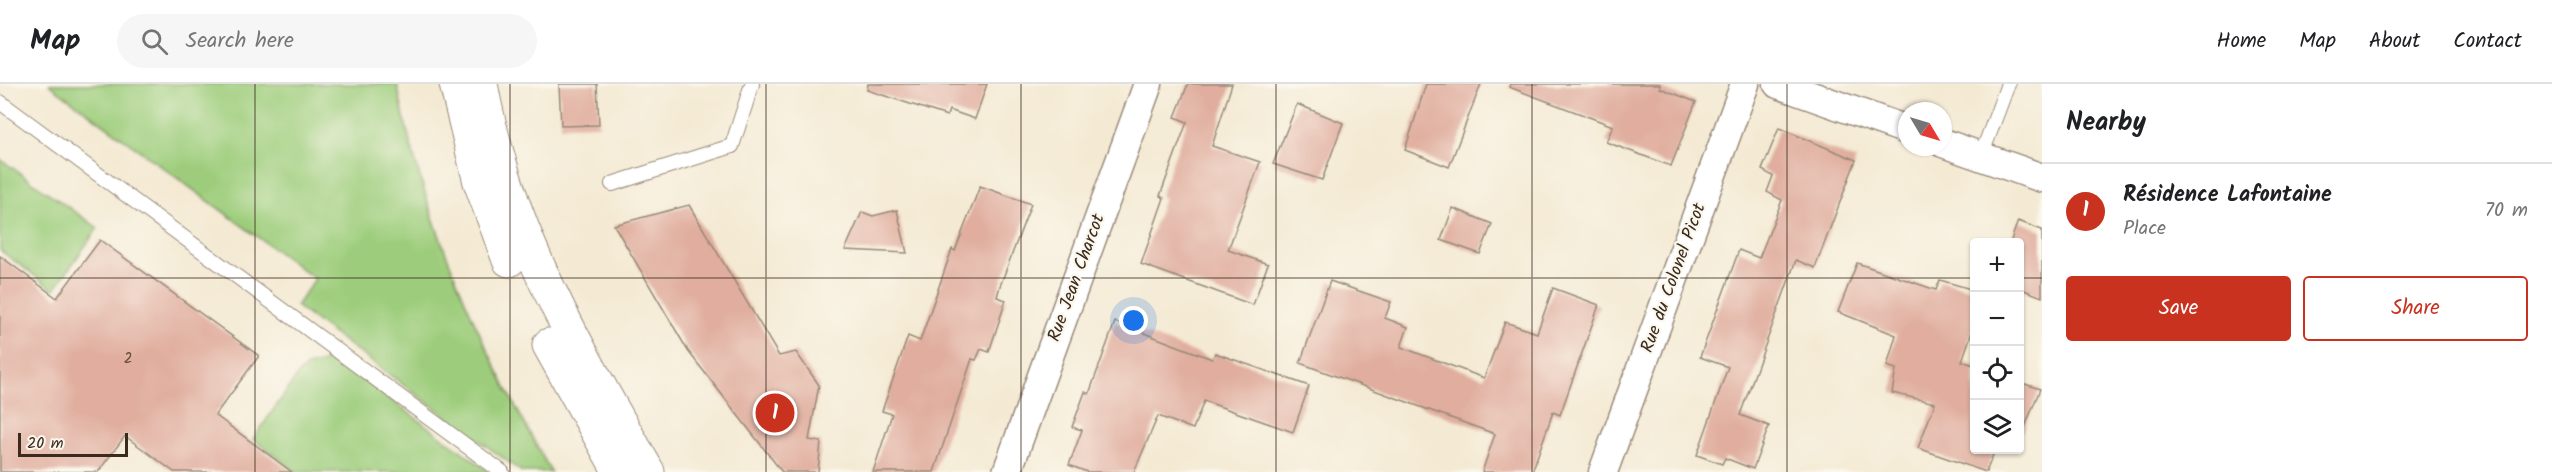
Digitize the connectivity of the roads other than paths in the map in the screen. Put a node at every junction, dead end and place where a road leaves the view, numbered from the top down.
1 (456, 84) edge
2 (481, 84) edge
3 (752, 84) edge
4 (1148, 84) edge
5 (1745, 84) edge
6 (1778, 84) edge
7 (2008, 84) edge
8 (0, 102) edge
9 (1898, 127) edge
10 (1952, 145) edge
11 (1981, 156) junction
12 (2042, 178) edge
13 (612, 184) dead end
14 (502, 472) edge
15 (620, 472) edge
16 (648, 472) edge
17 (1007, 472) edge
18 (1603, 472) edge

1 - 15 main road
2 - 16 main road
3 - 13 lane
4 - 17 street, Rue Jean Charcot
5 - 18 street, Rue du Colonel Picot
6 - 9 street
7 - 11 lane
8 - 14 lane
10 - 11 street
11 - 12 street

